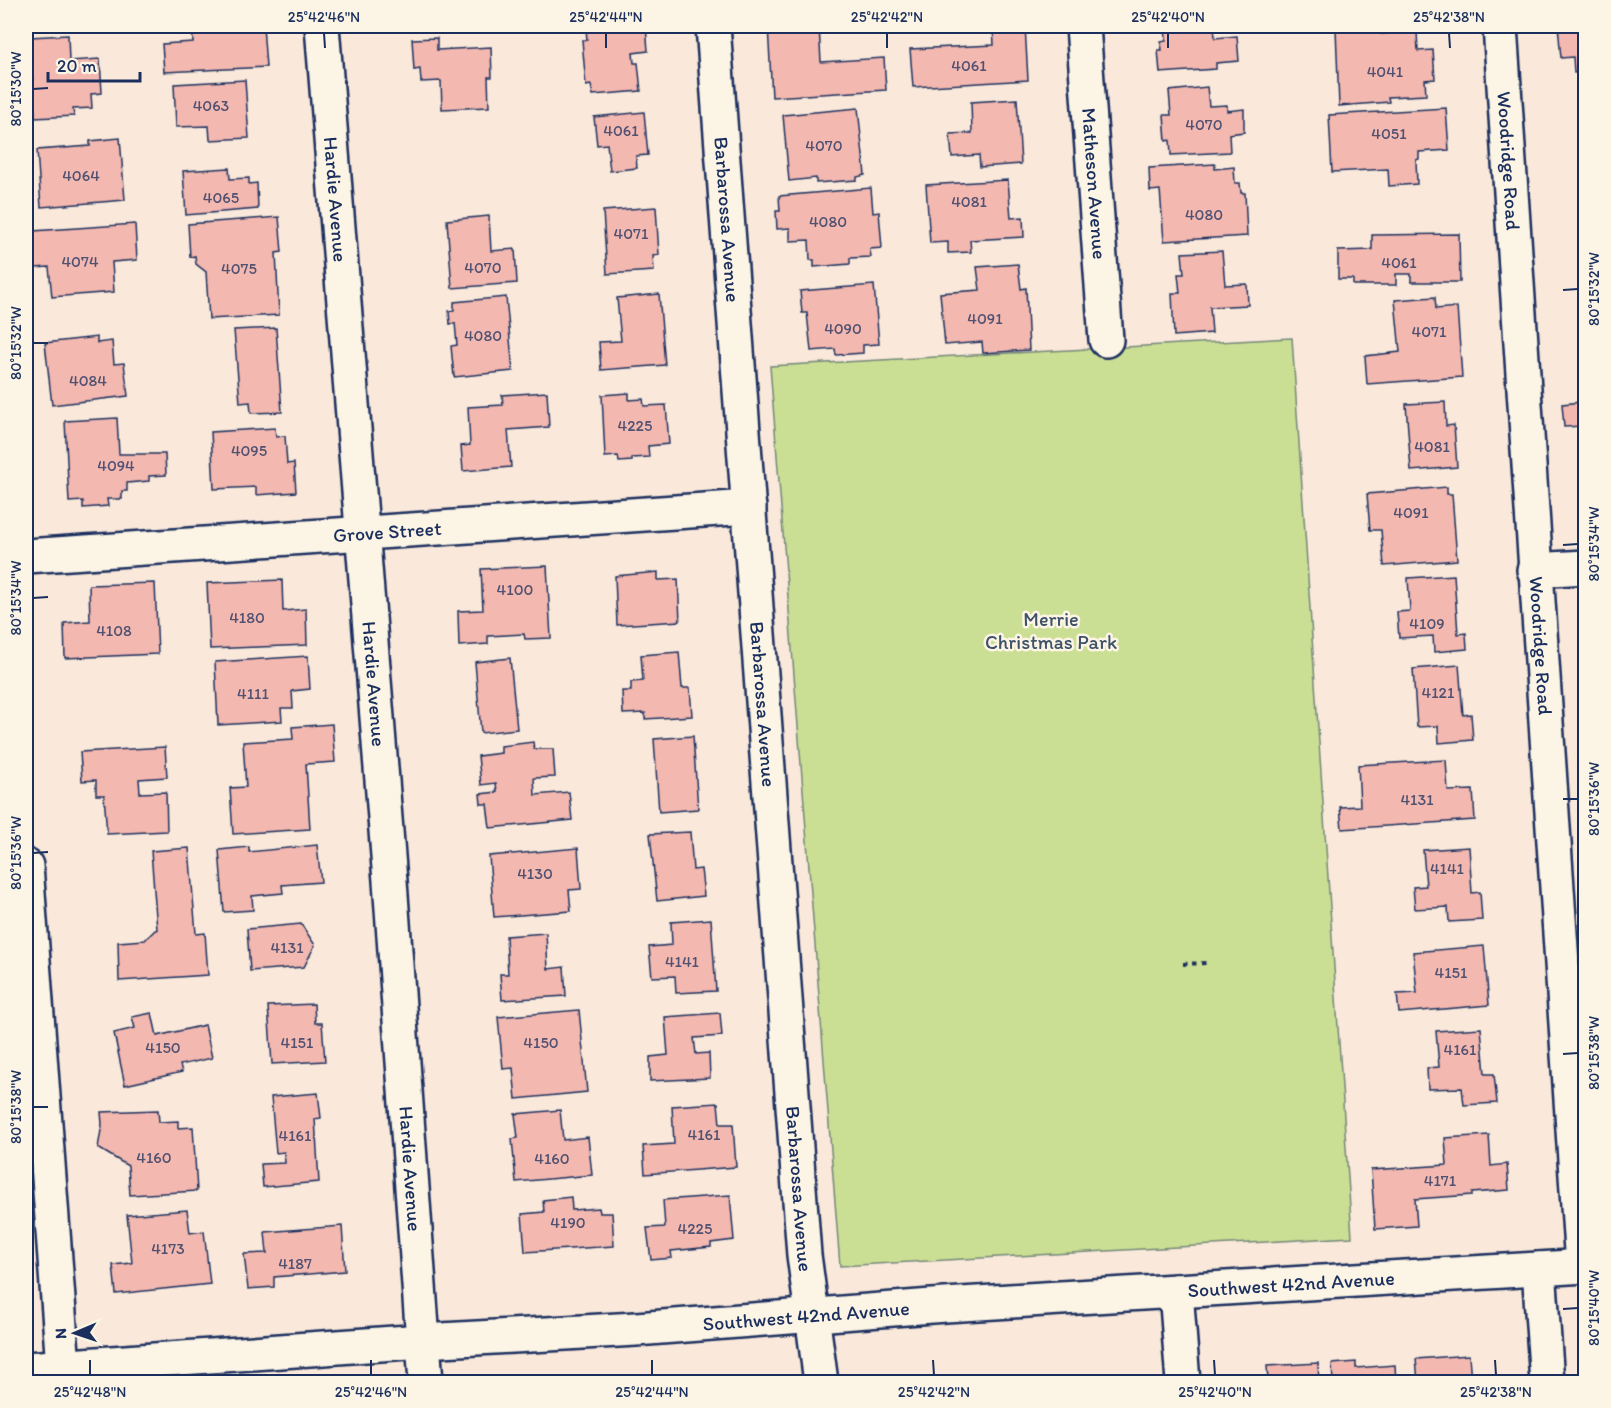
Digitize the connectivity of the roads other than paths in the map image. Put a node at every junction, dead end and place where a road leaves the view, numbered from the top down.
1 (322, 26) edge
2 (713, 26) edge
3 (1083, 26) edge
4 (1500, 26) edge
5 (1106, 340) dead end
6 (749, 507) junction
7 (362, 534) junction
8 (26, 556) edge
9 (1586, 567) edge
10 (1534, 570) junction
11 (26, 866) edge
12 (1583, 1266) edge
13 (1539, 1269) junction
14 (1176, 1290) junction
15 (812, 1315) junction
16 (423, 1341) junction
17 (63, 1367) junction
18 (26, 1369) edge
19 (426, 1383) edge
20 (821, 1383) edge
21 (1183, 1383) edge
22 (1547, 1383) edge

1 - 7 street, Hardie Avenue
2 - 6 street, Barbarossa Avenue
3 - 5 street, Matheson Avenue
4 - 10 street, Woodridge Road
6 - 7 street, Grove Street
6 - 15 street, Barbarossa Avenue
7 - 8 street, Grove Street
7 - 16 street, Hardie Avenue
9 - 10 street
10 - 12 street, Woodridge Road
11 - 17 street
12 - 13 street, Southwest 42nd Avenue
13 - 14 street, Southwest 42nd Avenue
13 - 22 street
14 - 15 street, Southwest 42nd Avenue
14 - 21 street
15 - 16 street, Southwest 42nd Avenue
15 - 20 street, Barbarossa Avenue
16 - 17 street, Southwest 42nd Avenue
16 - 19 street, Hardie Avenue
17 - 18 street, Southwest 42nd Avenue

